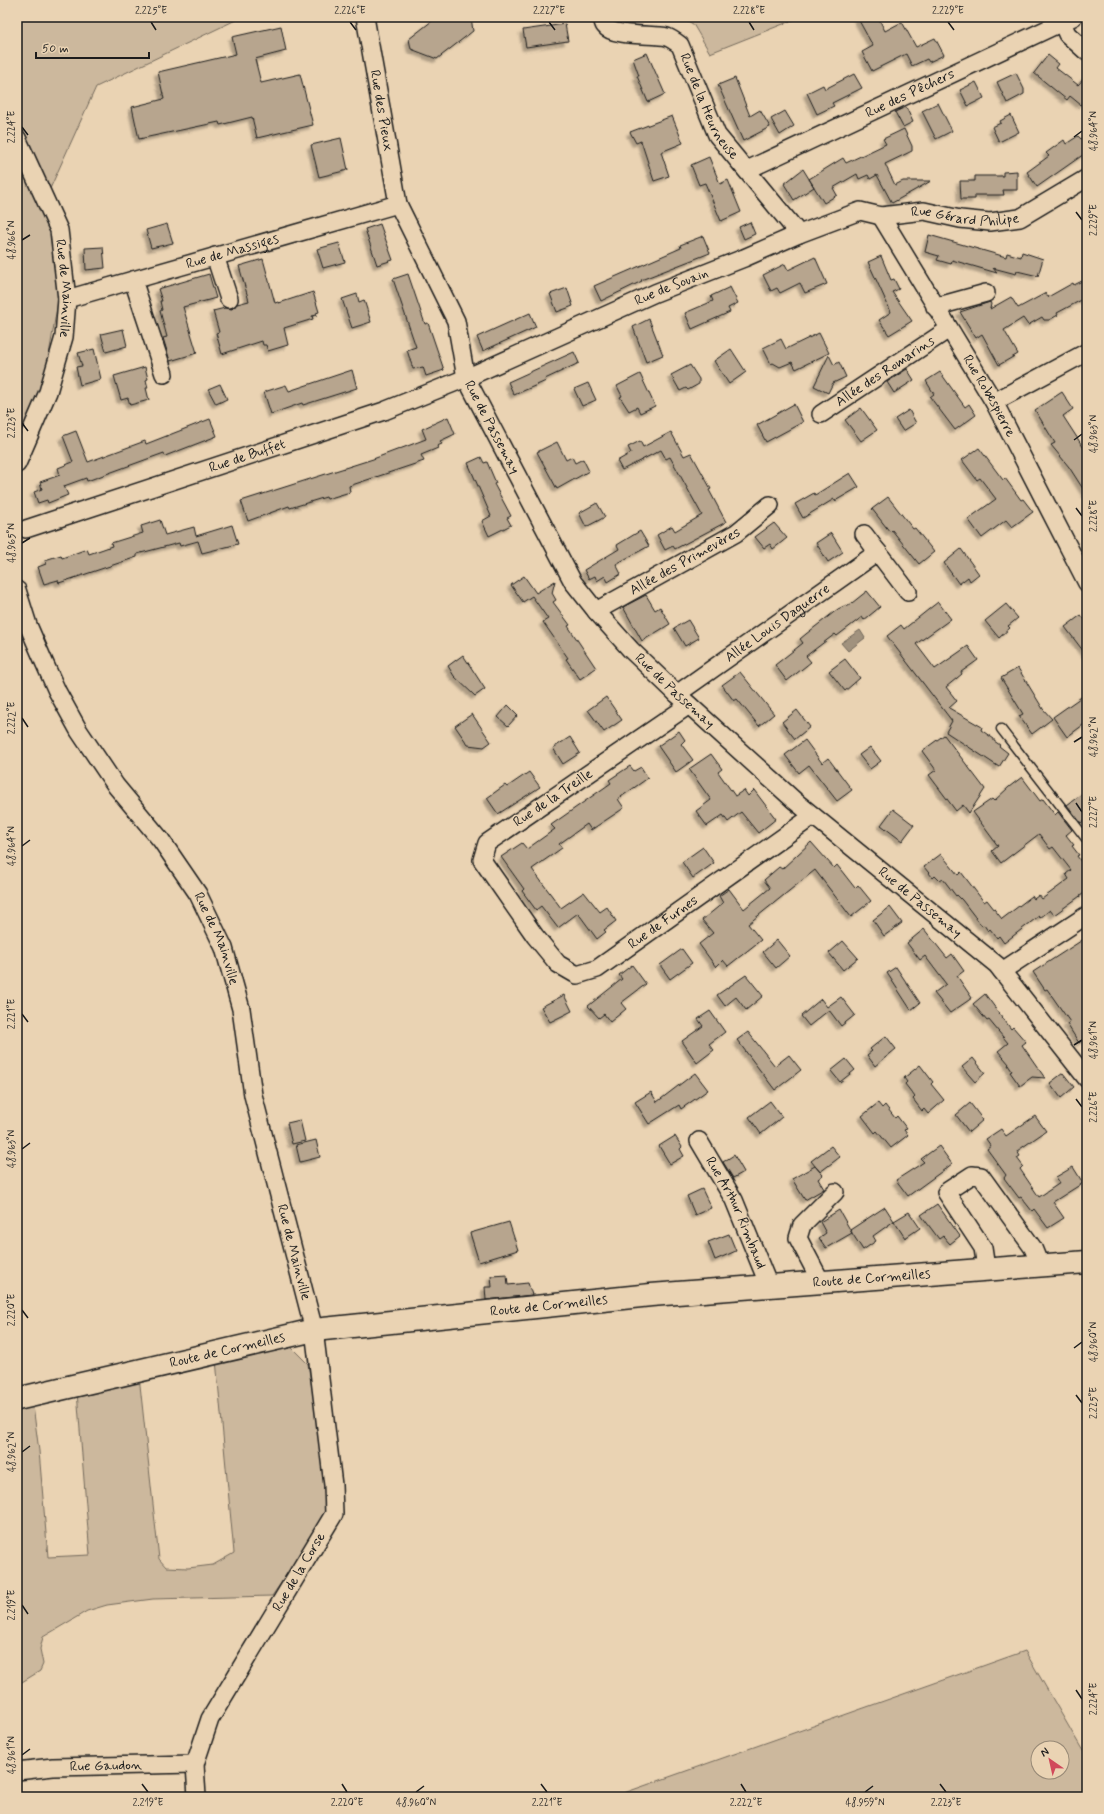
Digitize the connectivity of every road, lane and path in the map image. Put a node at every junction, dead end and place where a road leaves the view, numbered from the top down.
1 (365, 17) edge
2 (602, 17) edge
3 (1068, 19) edge
4 (1087, 52) edge
5 (17, 138) edge
6 (747, 170) junction
7 (1087, 178) edge
8 (398, 204) junction
9 (881, 216) junction
10 (799, 234) junction
11 (215, 256) junction
12 (133, 280) junction
13 (986, 292) dead end
14 (67, 299) junction
15 (229, 299) dead end
16 (935, 307) junction
17 (949, 329) junction
18 (1087, 352) edge
19 (164, 374) dead end
20 (466, 378) junction
21 (994, 402) junction
22 (821, 414) dead end
23 (17, 464) edge
24 (770, 505) dead end
25 (26, 529) dead end
26 (864, 534) dead end
27 (878, 552) junction
28 (1087, 583) edge
29 (17, 590) edge
30 (908, 592) dead end
31 (596, 611) junction
32 (683, 699) junction
33 (1001, 729) dead end
34 (813, 816) junction
35 (1087, 840) edge
36 (521, 915) joint
37 (1087, 915) edge
38 (1002, 971) junction
39 (1087, 1080) edge
40 (699, 1141) dead end
41 (835, 1192) dead end
42 (1087, 1262) edge
43 (1037, 1264) junction
44 (986, 1268) junction
45 (821, 1282) junction
46 (768, 1286) junction
47 (314, 1330) junction
48 (17, 1399) edge
49 (195, 1764) junction
50 (17, 1771) edge
51 (197, 1797) edge

1 - 8 street, Rue des Pieux
2 - 6 street, Rue de la Heurneuse
3 - 4 street
3 - 6 street, Rue des Pêchers
5 - 14 street, Rue de Mainville
6 - 10 street, Rue de la Heurneuse
7 - 9 street, Rue Gérard Philipe
8 - 11 street, Rue de Massiges
8 - 20 street, Rue de Passemay
9 - 10 street, Rue de Souain
9 - 16 street, Rue Robespierre
10 - 20 street, Rue de Souain
11 - 12 street, Rue de Massiges
11 - 15 street
12 - 14 street, Rue de Massiges
12 - 19 street
13 - 16 street
14 - 23 street, Rue de Mainville
16 - 17 street, Rue Robespierre
17 - 21 street, Rue Robespierre
17 - 22 street, Allée des Romarins
18 - 21 street
20 - 25 street, Rue de Buffet
20 - 31 street, Rue de Passemay
21 - 28 street, Rue Robespierre
24 - 31 street, Allée des Primevères
26 - 27 street
27 - 30 street
27 - 32 street, Allée Louis Daguerre
29 - 47 street, Rue de Mainville
31 - 32 street, Rue de Passemay
32 - 34 street, Rue de Passemay
32 - 36 street, Rue de la Treille
33 - 35 lane
34 - 36 street, Rue de Furnes
34 - 38 street, Rue de Passemay
37 - 38 street
38 - 39 street, Rue de Passemay
40 - 46 street, Rue Arthur Rimbaud
41 - 45 street
42 - 43 main road, Route de Cormeilles
43 - 44 main road, Route de Cormeilles
43 - 44 street
44 - 45 main road, Route de Cormeilles
45 - 46 main road, Route de Cormeilles
46 - 47 main road, Route de Cormeilles
47 - 48 main road, Route de Cormeilles
47 - 49 street, Rue de la Corse
49 - 50 street, Rue Gaudon
49 - 51 street, Rue de la Corse

